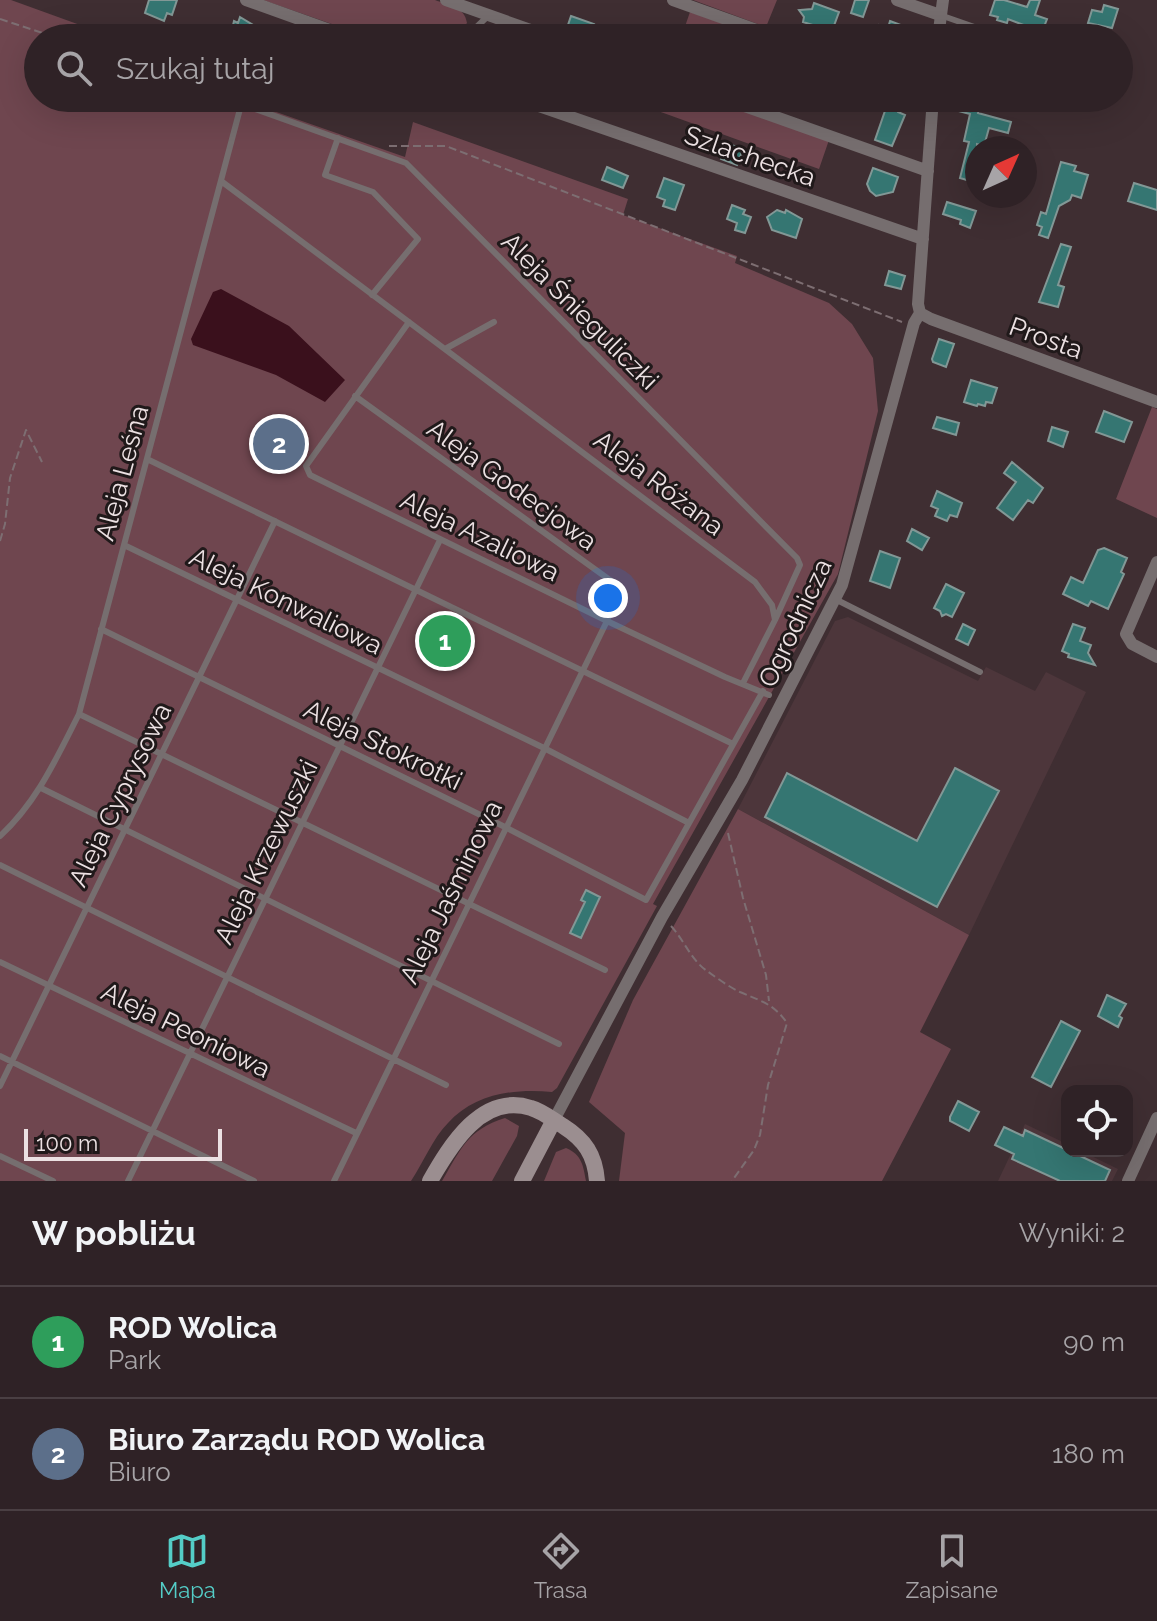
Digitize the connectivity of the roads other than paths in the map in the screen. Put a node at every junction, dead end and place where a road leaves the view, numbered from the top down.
1 (246, 0) edge
2 (446, 0) edge
3 (673, 0) edge
4 (897, 0) edge
5 (943, 0) edge
6 (489, 15) junction
7 (940, 15) junction
8 (313, 24) edge
9 (480, 24) edge
10 (514, 24) edge
11 (740, 24) edge
12 (939, 24) edge
13 (966, 24) edge
14 (239, 112) edge
15 (264, 112) edge
16 (556, 112) edge
17 (762, 112) edge
18 (932, 112) edge
19 (338, 138) junction
20 (928, 171) junction
21 (221, 181) junction
22 (923, 239) junction
23 (372, 295) junction
24 (920, 313) junction
25 (409, 322) junction
26 (494, 322) dead end
27 (445, 349) junction
28 (355, 396) junction
29 (1157, 402) edge
30 (147, 459) junction
31 (275, 521) junction
32 (440, 540) junction
33 (124, 545) junction
34 (1157, 562) edge
35 (415, 591) junction
36 (835, 599) junction
37 (238, 600) junction
38 (775, 620) junction
39 (607, 621) junction
40 (101, 629) junction
41 (1157, 657) edge
42 (377, 668) junction
43 (581, 672) junction
44 (980, 672) dead end
45 (200, 678) junction
46 (743, 683) junction
47 (79, 714) junction
48 (733, 744) junction
49 (339, 746) junction
50 (544, 748) junction
51 (163, 754) junction
52 (41, 788) junction
53 (302, 823) junction
54 (689, 823) junction
55 (505, 827) junction
56 (125, 831) junction
57 (0, 836) edge
58 (0, 865) edge
59 (264, 900) junction
60 (467, 903) junction
61 (87, 909) junction
62 (0, 962) edge
63 (605, 970) dead end
64 (226, 978) junction
65 (430, 980) junction
66 (50, 986) junction
67 (559, 1044) dead end
68 (189, 1054) junction
69 (0, 1056) edge
70 (392, 1059) junction
71 (12, 1062) junction
72 (446, 1085) dead end
73 (0, 1086) edge
74 (1157, 1118) edge
75 (554, 1120) junction
76 (152, 1130) junction
77 (356, 1133) junction
78 (0, 1156) edge
79 (53, 1181) edge
80 (128, 1181) edge
81 (254, 1181) edge
82 (334, 1181) edge
83 (430, 1181) edge
84 (522, 1181) edge
85 (597, 1181) edge
86 (1128, 1181) edge

1 - 8 street
2 - 6 street
3 - 11 street
4 - 7 street
5 - 7 street
6 - 9 lane
6 - 10 street
7 - 12 street
7 - 13 lane
14 - 21 lane, Aleja Leśna
15 - 19 lane, Aleja Śnieguliczki
16 - 22 street, Szlachecka
17 - 20 street
18 - 20 street, Ogrodnicza
19 - 23 lane
19 - 38 lane, Aleja Śnieguliczki
20 - 22 street, Ogrodnicza
21 - 23 lane, Aleja Różana
21 - 30 lane, Aleja Leśna
22 - 24 street, Ogrodnicza
23 - 25 lane, Aleja Różana
24 - 29 street, Prosta
24 - 36 street, Ogrodnicza
25 - 27 lane, Aleja Różana
25 - 28 lane
26 - 27 lane
27 - 38 lane, Aleja Różana
28 - 32 lane, Aleja Azaliowa
28 - 39 lane, Aleja Godecjowa
30 - 31 lane
30 - 33 lane, Aleja Leśna
31 - 35 lane
31 - 37 lane, Aleja Cyprysowa
32 - 35 lane, Aleja Krzewuszki
32 - 39 lane, Aleja Azaliowa
33 - 37 lane, Aleja Konwaliowa
33 - 40 lane, Aleja Leśna
34 - 41 street
35 - 42 lane, Aleja Krzewuszki
35 - 43 lane
36 - 44 lane
36 - 75 street, Ogrodnicza
37 - 42 lane, Aleja Konwaliowa
37 - 45 lane, Aleja Cyprysowa
38 - 46 lane
39 - 43 lane, Aleja Jaśminowa
39 - 46 lane, Aleja Azaliowa
40 - 45 lane, Aleja Stokrotki
40 - 47 lane, Aleja Leśna
42 - 49 lane, Aleja Krzewuszki
42 - 50 lane, Aleja Konwaliowa
43 - 48 lane
43 - 50 lane, Aleja Jaśminowa
45 - 49 lane, Aleja Stokrotki
45 - 51 lane, Aleja Cyprysowa
46 - 48 lane, Aleja Azaliowa
47 - 51 lane
47 - 52 lane, Aleja Leśna
48 - 54 lane
49 - 53 lane, Aleja Krzewuszki
49 - 55 lane, Aleja Stokrotki
50 - 54 lane, Aleja Konwaliowa
50 - 55 lane, Aleja Jaśminowa
51 - 53 lane
51 - 56 lane, Aleja Cyprysowa
52 - 56 lane
52 - 57 lane, Aleja Leśna
53 - 59 lane, Aleja Krzewuszki
53 - 60 lane
54 - 55 lane, Aleja Stokrotki
55 - 60 lane, Aleja Jaśminowa
56 - 59 lane
56 - 61 lane, Aleja Cyprysowa
58 - 61 lane
59 - 64 lane, Aleja Krzewuszki
59 - 65 lane
60 - 63 lane
60 - 65 lane, Aleja Jaśminowa
61 - 64 lane
61 - 66 lane, Aleja Cyprysowa
62 - 66 lane, Aleja Peoniowa
64 - 68 lane, Aleja Krzewuszki
64 - 70 lane
65 - 67 lane
65 - 70 lane, Aleja Jaśminowa
66 - 68 lane, Aleja Peoniowa
66 - 71 lane, Aleja Cyprysowa
68 - 76 lane, Aleja Krzewuszki
68 - 77 lane, Aleja Peoniowa
69 - 71 lane
70 - 72 lane
70 - 77 lane, Aleja Jaśminowa
71 - 73 lane, Aleja Cyprysowa
71 - 76 lane
74 - 86 street
75 - 83 street
75 - 84 street
75 - 85 street
76 - 80 lane, Aleja Krzewuszki
76 - 81 lane
77 - 82 lane, Aleja Jaśminowa
78 - 79 lane

